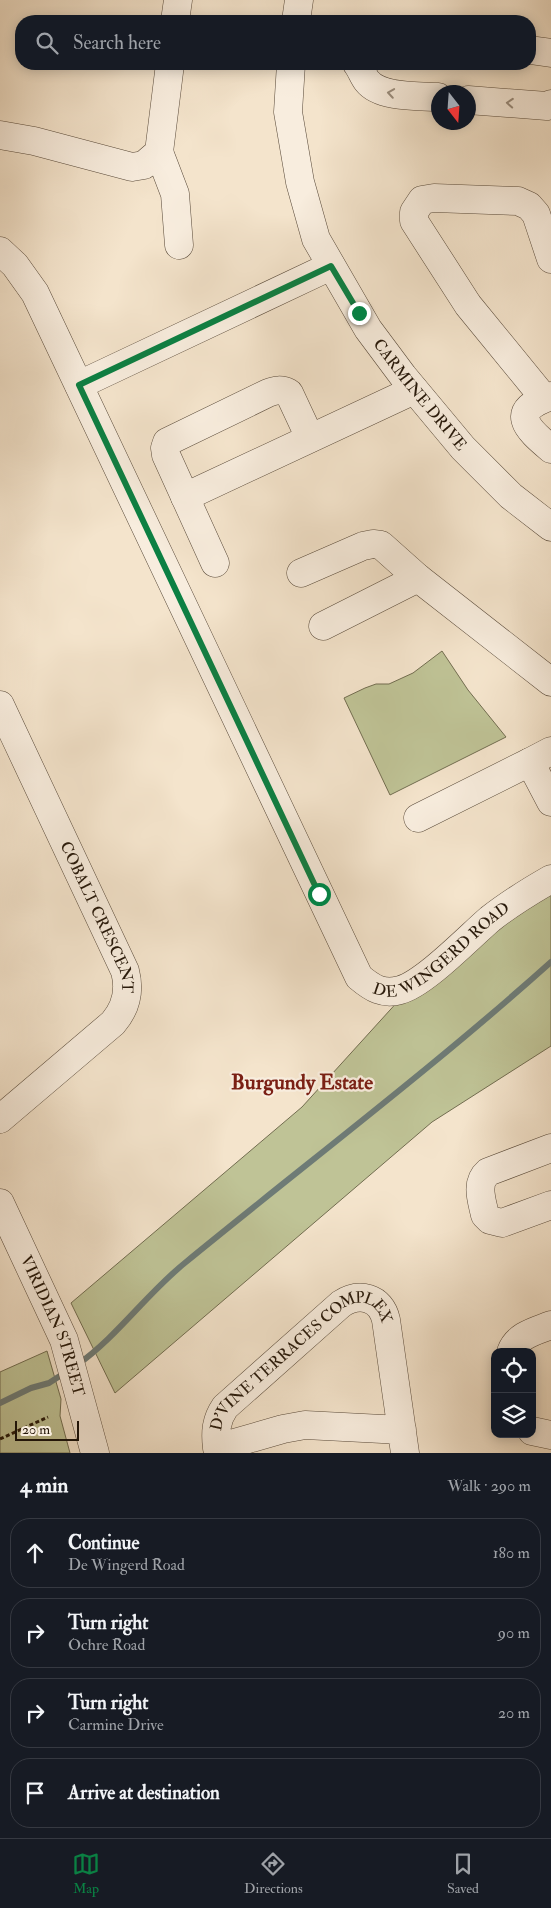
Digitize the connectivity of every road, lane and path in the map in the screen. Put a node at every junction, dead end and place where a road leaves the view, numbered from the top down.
1 (178, 0) edge
2 (299, 0) edge
3 (176, 15) edge
4 (297, 15) edge
5 (536, 51) edge
6 (551, 52) edge
7 (169, 70) edge
8 (291, 70) edge
9 (363, 70) edge
10 (431, 97) edge
11 (476, 101) edge
12 (551, 104) edge
13 (0, 135) edge
14 (159, 152) junction
15 (179, 245) dead end
16 (0, 251) edge
17 (551, 259) edge
18 (331, 266) junction
19 (79, 385) junction
20 (414, 390) junction
21 (548, 397) edge
22 (310, 438) junction
23 (551, 449) edge
24 (185, 497) junction
25 (551, 527) edge
26 (215, 563) dead end
27 (301, 572) dead end
28 (418, 578) junction
29 (323, 626) dead end
30 (551, 682) edge
31 (0, 705) edge
32 (541, 757) edge
33 (551, 802) edge
34 (418, 818) dead end
35 (551, 879) edge
36 (0, 1119) edge
37 (551, 1148) edge
38 (0, 1203) edge
39 (551, 1205) edge
40 (9, 1244) edge
41 (551, 1325) edge
42 (512, 1348) edge
43 (48, 1417) dead end
44 (536, 1432) edge
45 (551, 1435) edge
46 (0, 1439) edge
47 (404, 1441) edge
48 (218, 1450) edge
49 (95, 1453) edge

1 - 3 street
2 - 4 street
5 - 6 street
7 - 14 street
8 - 18 street, CARMINE DRIVE
10 -> 9 street
12 -> 11 street
13 - 14 street
14 - 15 street
16 - 19 street, DE WINGERD ROAD
17 - 21 street
18 - 19 street
18 - 20 street, CARMINE DRIVE
19 - 35 street, DE WINGERD ROAD
20 - 22 street
20 - 25 street, CARMINE DRIVE
21 - 23 street
22 - 24 street
22 - 24 street
24 - 26 street
27 - 28 street
28 - 29 street
28 - 30 street
31 - 36 street, COBALT CRESCENT
32 - 33 street
32 - 34 street
37 - 39 street
38 - 40 street, VIRIDIAN STREET
40 - 49 street, VIRIDIAN STREET
41 - 42 street
43 - 46 path
44 - 45 street
47 - 48 street, D'VINE TERRACES COMPLEX
47 - 48 street, D'VINE TERRACES COMPLEX

